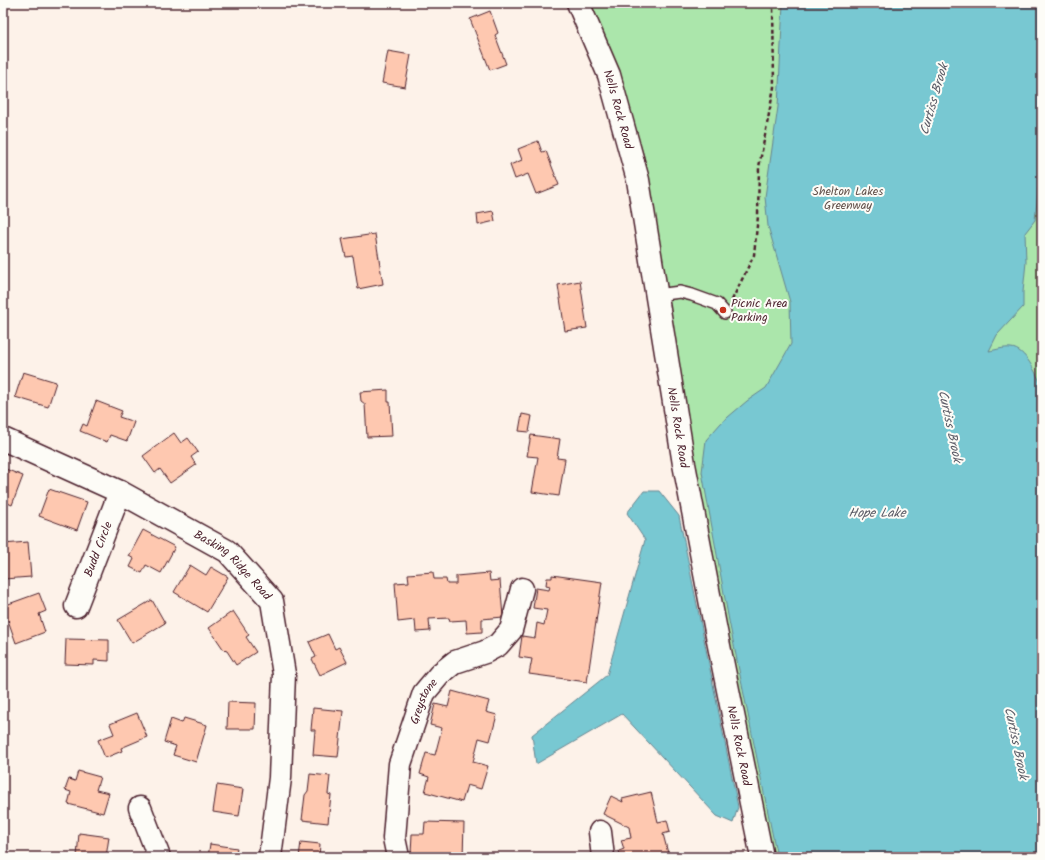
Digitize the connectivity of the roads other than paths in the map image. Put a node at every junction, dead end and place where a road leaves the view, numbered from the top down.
1 (578, 3) edge
2 (657, 295) junction
3 (725, 313) road end
4 (3, 439) edge
5 (120, 492) junction
6 (522, 589) dead end
7 (76, 606) dead end
8 (140, 808) dead end
9 (600, 832) dead end
10 (159, 857) edge
11 (270, 857) edge
12 (398, 857) edge
13 (603, 857) edge
14 (762, 857) edge

1 - 2 street, Nells Rock Road
2 - 3 lane
2 - 14 street, Nells Rock Road
4 - 5 street, Basking Ridge Road
5 - 7 street, Budd Circle
5 - 11 street, Basking Ridge Road
6 - 12 street, Greystone
8 - 10 street
9 - 13 street

